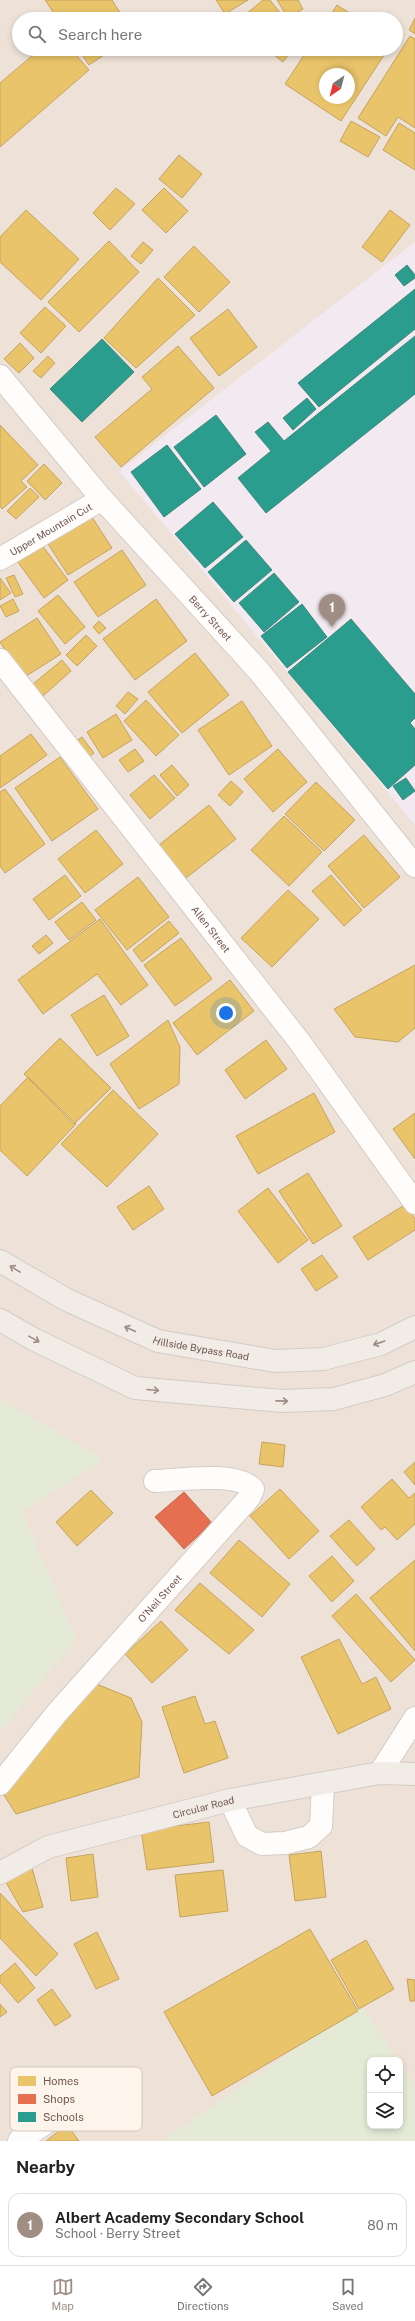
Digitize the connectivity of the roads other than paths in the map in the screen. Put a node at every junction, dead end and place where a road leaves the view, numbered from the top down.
1 (0, 376) edge
2 (102, 499) junction
3 (0, 559) edge
4 (0, 660) edge
5 (415, 866) edge
6 (415, 1203) edge
7 (0, 1260) edge
8 (0, 1320) edge
9 (415, 1327) edge
10 (415, 1372) edge
11 (155, 1482) dead end
12 (415, 1718) edge
13 (380, 1773) junction
14 (415, 1774) edge
15 (0, 1784) edge
16 (323, 1784) junction
17 (230, 1800) junction
18 (0, 1873) edge
19 (34, 2131) edge
20 (19, 2141) edge

1 - 2 street, Berry Street
2 - 3 street, Upper Mountain Cut
2 - 5 street, Berry Street
4 - 6 street, Allen Street
9 -> 7 main road, Hillside Bypass Road
8 -> 10 main road
11 - 15 street, O'Neil Street
12 - 13 street
13 - 14 main road, Circular Road
13 - 16 main road, Circular Road
16 - 17 main road, Circular Road
16 - 17 street
17 - 18 main road, Circular Road
19 - 20 street

